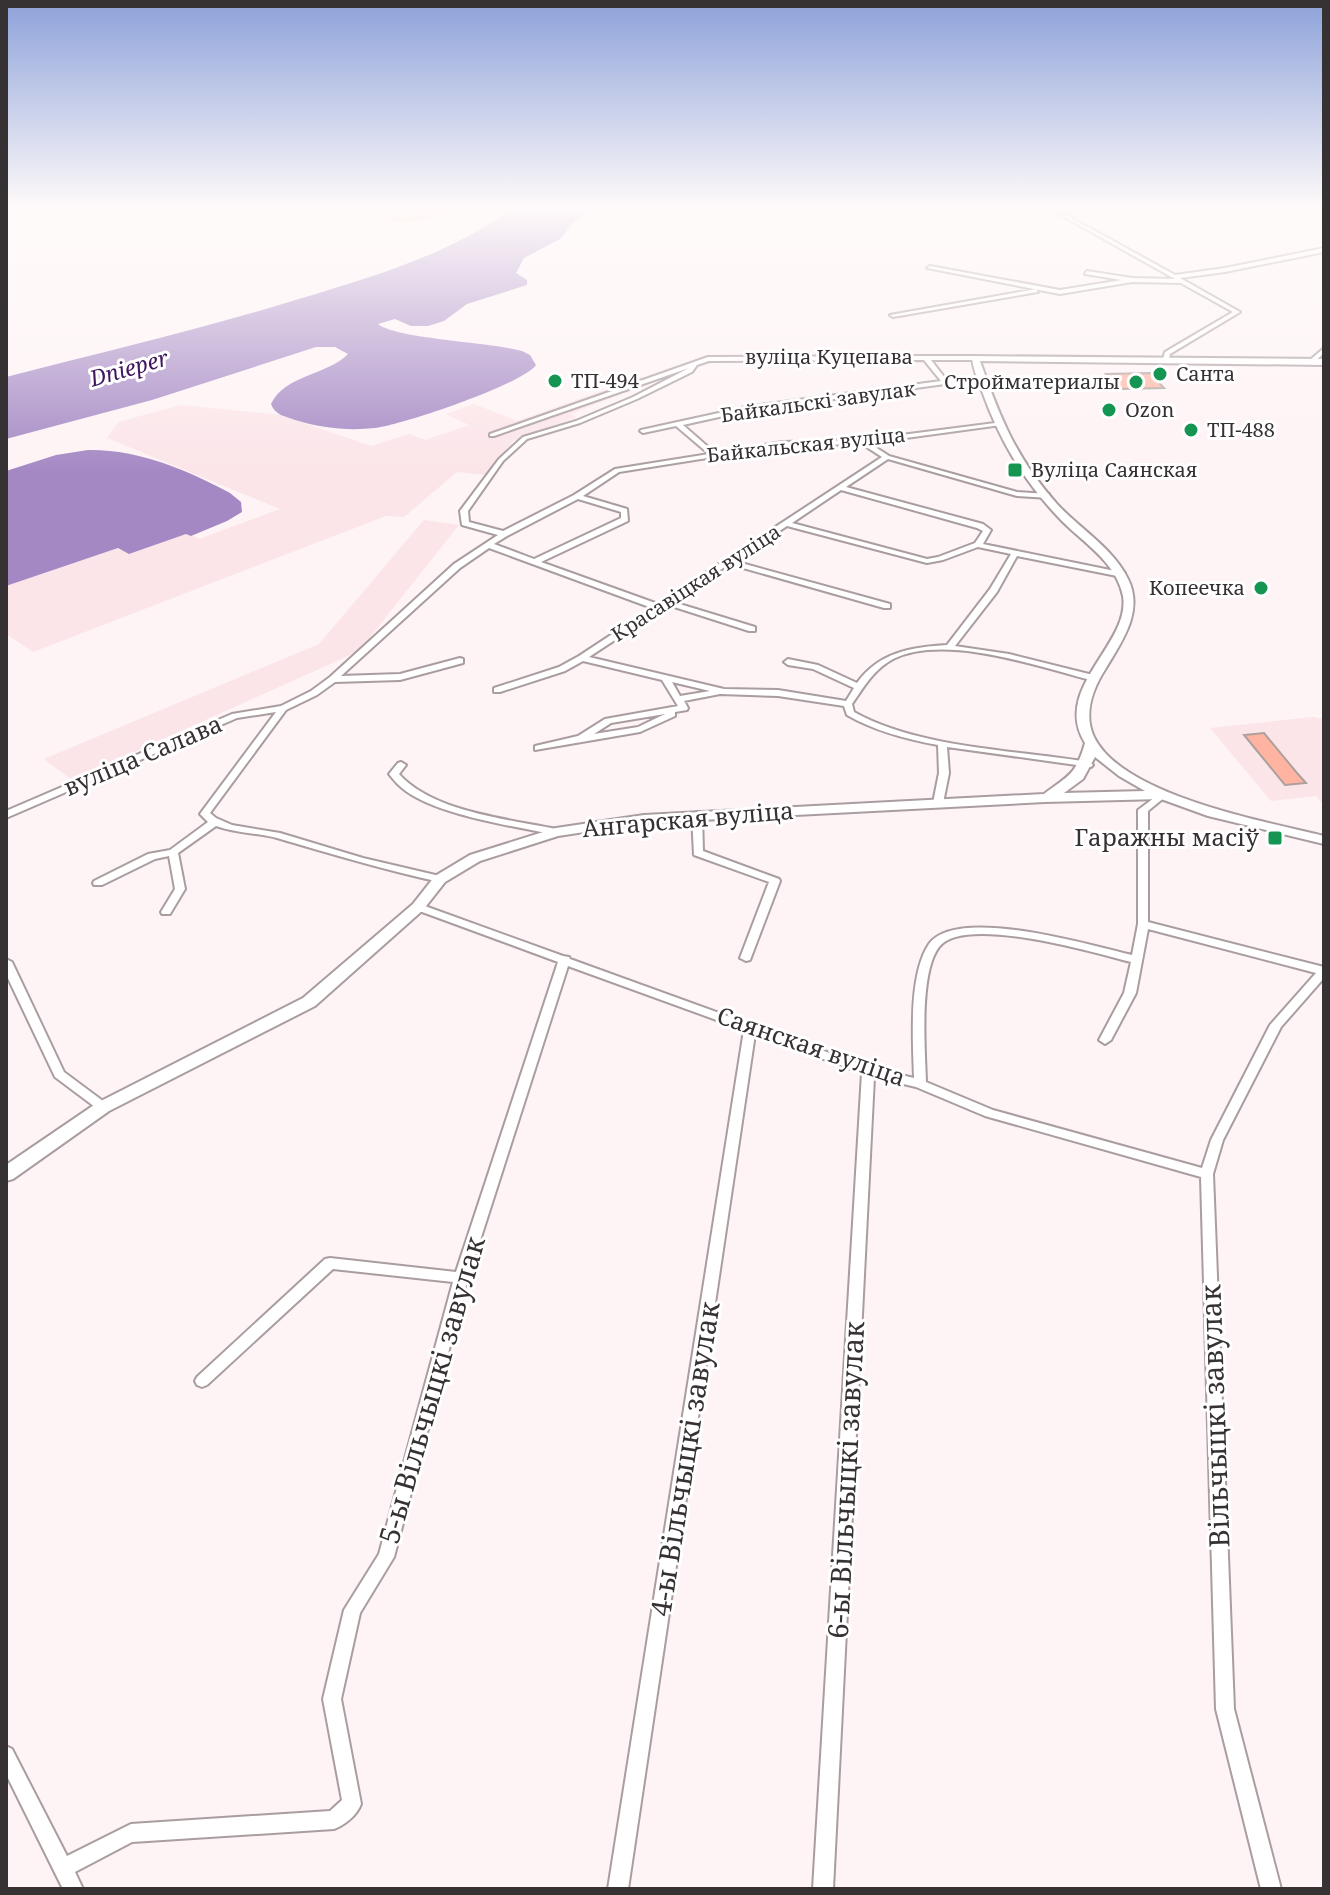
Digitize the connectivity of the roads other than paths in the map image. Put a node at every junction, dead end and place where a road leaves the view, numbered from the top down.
1 (1009, 295) edge
2 (1207, 295) edge
3 (893, 315) dead end
4 (1324, 350) edge
5 (926, 358) junction
6 (975, 358) junction
7 (1166, 359) junction
8 (1312, 361) junction
9 (696, 362) junction
10 (1324, 362) edge
11 (1001, 423) junction
12 (678, 424) junction
13 (643, 431) dead end
14 (492, 435) dead end
15 (862, 442) junction
16 (712, 453) junction
17 (887, 457) junction
18 (841, 488) junction
19 (1046, 496) junction
20 (577, 497) junction
21 (786, 524) junction
22 (504, 534) junction
23 (488, 545) junction
24 (978, 545) junction
25 (1015, 553) junction
26 (535, 562) junction
27 (729, 562) junction
28 (1122, 575) junction
29 (666, 602) junction
30 (887, 606) dead end
31 (657, 607) junction
32 (752, 629) dead end
33 (951, 645) junction
34 (582, 658) junction
35 (460, 661) dead end
36 (788, 662) dead end
37 (1094, 678) junction
38 (333, 679) junction
39 (666, 680) junction
40 (860, 687) junction
41 (497, 690) dead end
42 (724, 692) junction
43 (681, 704) junction
44 (848, 704) junction
45 (283, 708) junction
46 (942, 743) junction
47 (1091, 744) junction
48 (538, 748) dead end
49 (401, 765) dead end
50 (1088, 765) junction
51 (1162, 795) junction
52 (1045, 798) junction
53 (938, 803) junction
54 (6, 815) edge
55 (697, 815) junction
56 (213, 823) junction
57 (556, 832) junction
58 (1324, 840) edge
59 (173, 852) junction
60 (440, 879) junction
61 (98, 883) dead end
62 (418, 907) junction
63 (166, 912) dead end
64 (1143, 924) junction
65 (746, 958) dead end
66 (565, 959) junction
67 (1137, 960) junction
68 (6, 962) edge
69 (1324, 971) edge
70 (750, 1029) junction
71 (1105, 1040) dead end
72 (868, 1071) junction
73 (920, 1084) junction
74 (103, 1107) junction
75 (6, 1174) edge
76 (1207, 1174) junction
77 (461, 1278) junction
78 (202, 1381) dead end
79 (6, 1755) edge
80 (63, 1868) junction
81 (73, 1889) edge
82 (618, 1889) edge
83 (823, 1889) edge
84 (1271, 1889) edge

1 - 3 street
2 - 7 street
4 - 8 street
5 - 6 street, вуліца Куцепава
5 - 9 street, вуліца Куцепава
5 - 12 street, Байкальскі завулак
6 - 7 main road, вуліца Куцепава
6 - 11 main road
7 - 8 main road, вуліца Куцепава
8 - 10 main road, вуліца Куцепава
9 - 14 street, вуліца Куцепава
9 - 22 street
11 - 15 street, Байкальская вуліца
11 - 19 main road
12 - 13 street, Байкальскі завулак
12 - 16 street
15 - 16 street, Байкальская вуліца
15 - 17 street
16 - 20 street, Байкальская вуліца
17 - 18 street, Красавіцкая вуліца
17 - 19 street
18 - 21 street, Красавіцкая вуліца
18 - 24 street
19 - 28 main road
20 - 22 street, Байкальская вуліца
20 - 26 street
21 - 24 street
21 - 27 street, Красавіцкая вуліца
22 - 23 street, Байкальская вуліца
23 - 26 street
23 - 38 street
24 - 25 street
25 - 28 street
25 - 33 street
26 - 31 street
27 - 29 street, Красавіцкая вуліца
27 - 30 street
28 - 37 main road
29 - 31 street, Красавіцкая вуліца
29 - 32 street
31 - 34 street, Красавіцкая вуліца
33 - 37 street
33 - 40 street
34 - 39 street
34 - 41 street, Красавіцкая вуліца
35 - 38 street
36 - 40 street
37 - 47 main road
38 - 45 street
39 - 42 street
39 - 43 street
40 - 44 street
42 - 43 street
42 - 44 street
43 - 48 street
44 - 46 street
45 - 54 street, вуліца Салава
45 - 56 street
46 - 50 street
46 - 53 street
47 - 50 main road
47 - 51 main road
49 - 57 street
50 - 52 main road
51 - 52 main road, Ангарская вуліца
51 - 58 main road, Ангарская вуліца
51 - 64 street
52 - 53 main road, Ангарская вуліца
53 - 55 main road, Ангарская вуліца
55 - 57 main road, Ангарская вуліца
55 - 65 street
56 - 59 street
56 - 60 street
57 - 60 main road, Ангарская вуліца
59 - 61 street
59 - 63 street
60 - 62 main road, Ангарская вуліца
62 - 66 street, Саянская вуліца
62 - 74 main road, Ангарская вуліца
64 - 67 street
64 - 69 street
66 - 70 street, Саянская вуліца
66 - 77 street, 5-ы Вільчыцкі завулак
67 - 71 street
67 - 73 street
68 - 74 street
69 - 76 street, Вільчыцкі завулак
70 - 72 street, Саянская вуліца
70 - 82 street, 4-ы Вільчыцкі завулак
72 - 73 street, Саянская вуліца
72 - 83 street, 6-ы Вільчыцкі завулак
73 - 76 street, Саянская вуліца
74 - 75 main road, Ангарская вуліца
76 - 84 street, Вільчыцкі завулак
77 - 78 street
77 - 80 street, 5-ы Вільчыцкі завулак
79 - 80 street
80 - 81 street

